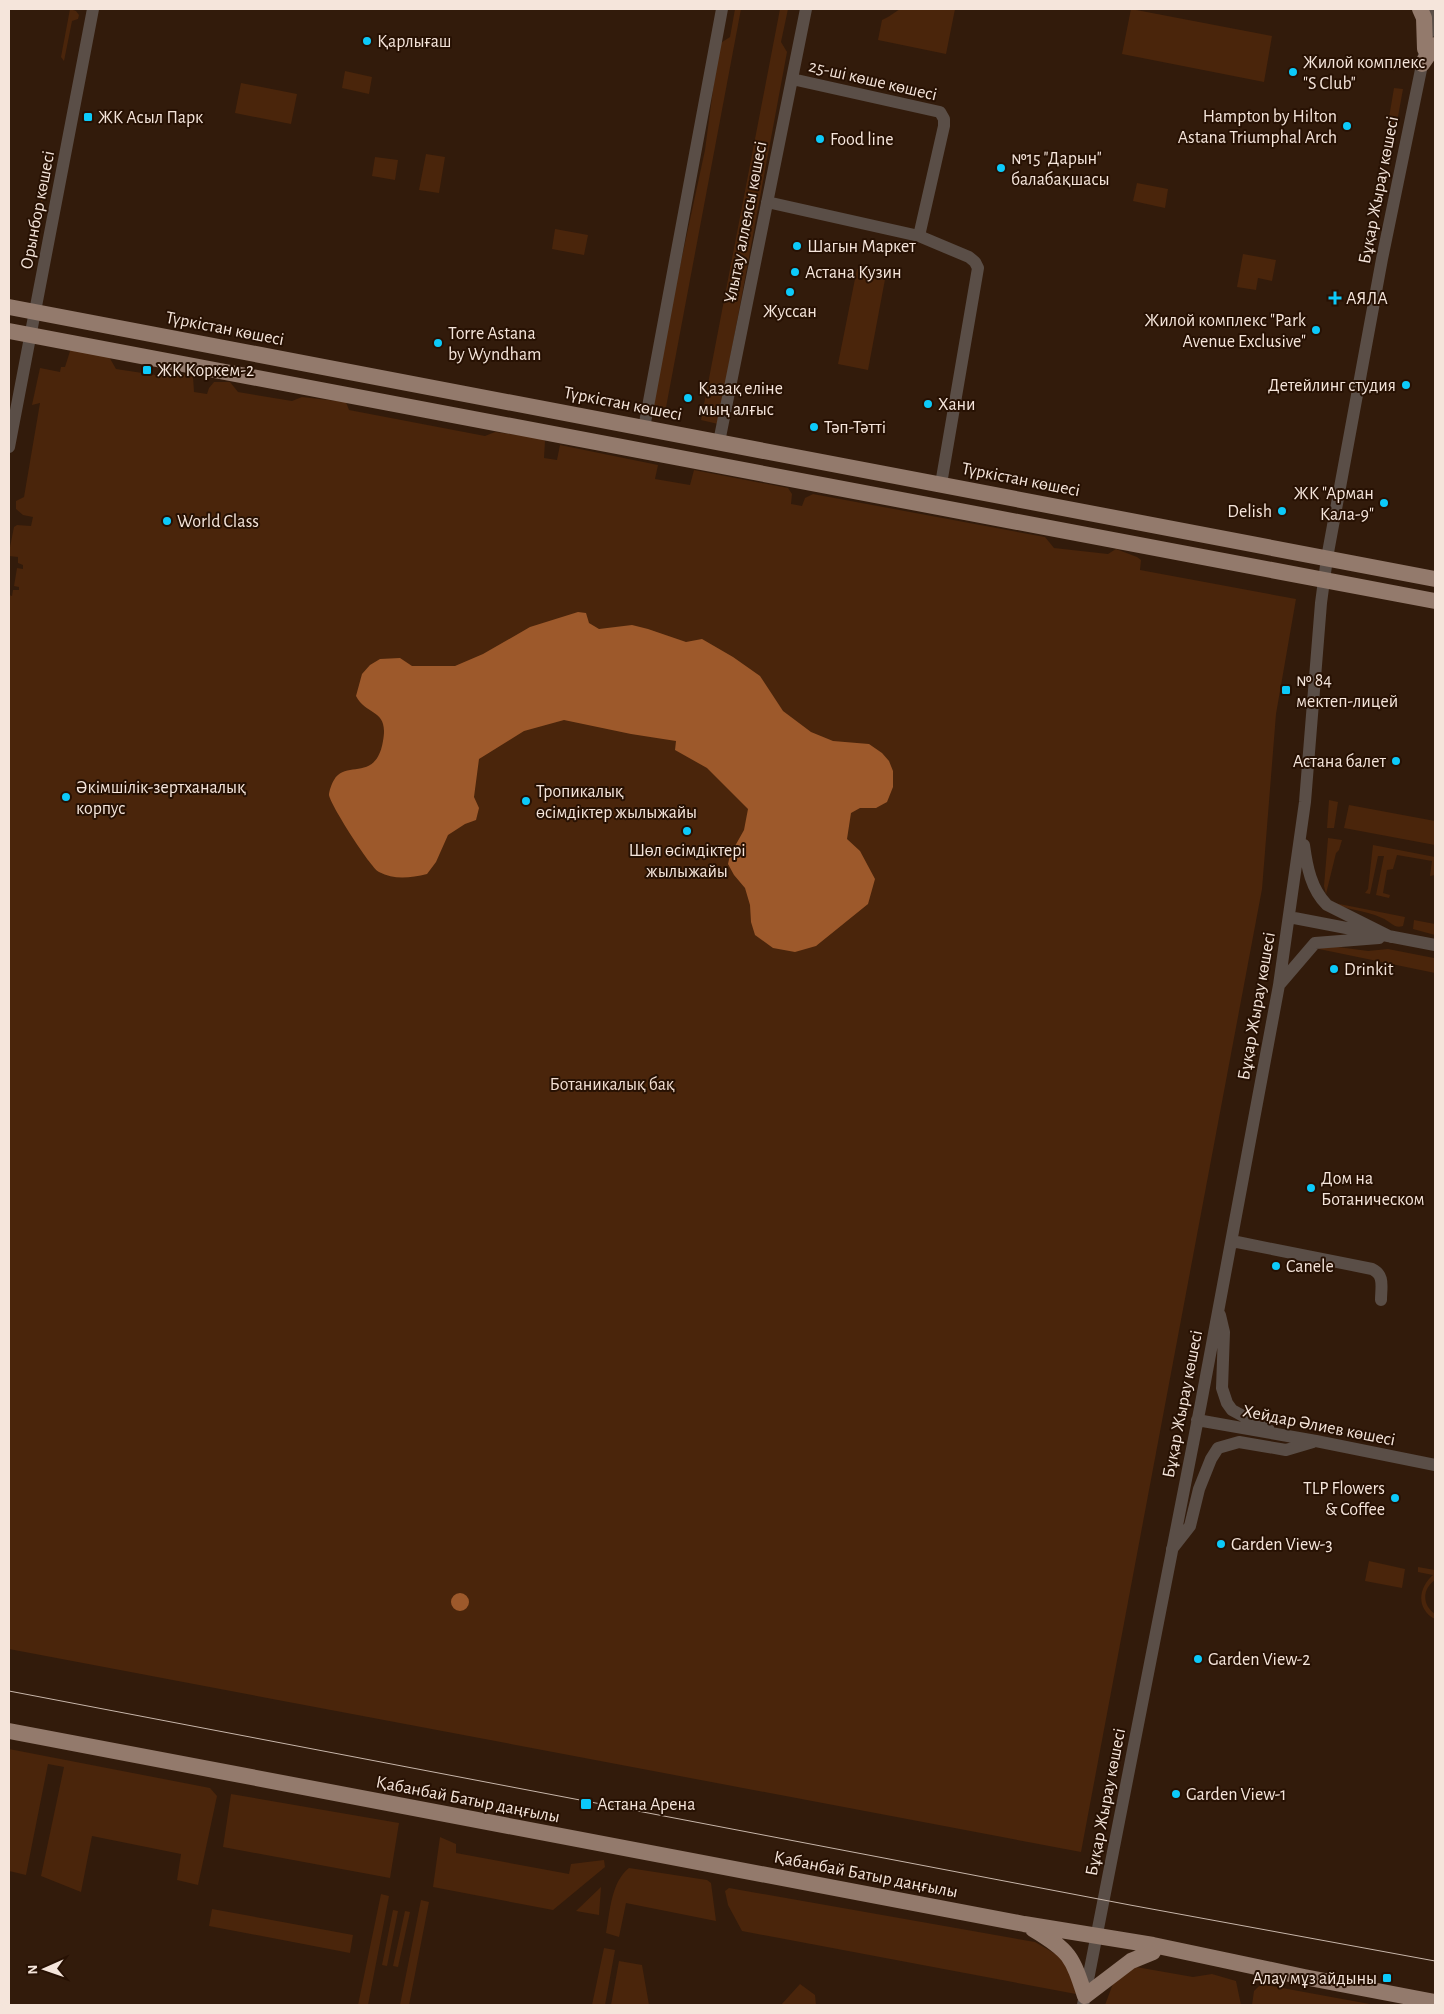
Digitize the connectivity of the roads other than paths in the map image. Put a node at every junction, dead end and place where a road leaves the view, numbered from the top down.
1 (93, 9) edge
2 (722, 9) edge
3 (806, 9) edge
4 (1420, 9) edge
5 (1434, 9) edge
6 (1427, 53) edge
7 (792, 79) junction
8 (767, 202) junction
9 (919, 236) junction
10 (9, 307) edge
11 (35, 312) junction
12 (9, 331) edge
13 (30, 335) junction
14 (313, 365) junction
15 (379, 377) junction
16 (313, 388) junction
17 (376, 400) junction
18 (650, 429) junction
19 (719, 442) junction
20 (9, 447) edge
21 (642, 450) junction
22 (706, 463) junction
23 (941, 484) junction
24 (1327, 558) junction
25 (1435, 579) edge
26 (1325, 580) junction
27 (1435, 601) edge
28 (1301, 828) junction
29 (1289, 917) junction
30 (1391, 937) junction
31 (1435, 945) edge
32 (1279, 985) junction
33 (1232, 1241) junction
34 (1381, 1300) dead end
35 (1219, 1308) junction
36 (1197, 1420) junction
37 (1275, 1434) junction
38 (1316, 1441) junction
39 (1435, 1465) edge
40 (1171, 1551) junction
41 (9, 1731) edge
42 (1024, 1924) junction
43 (1097, 1936) junction
44 (1153, 1952) junction
45 (1304, 1977) junction
46 (1084, 2001) edge
47 (1435, 2002) edge

1 - 11 street, Орынбор көшесі
2 - 18 street
3 - 7 street, Ұлытау аллеясы көшесі
4 - 6 main road
5 - 6 street, Бұқар Жырау көшесі
6 - 24 street, Бұқар Жырау көшесі
7 - 8 street, Ұлытау аллеясы көшесі
7 - 9 street, 25-ші көше көшесі
8 - 9 street
8 - 19 street, Ұлытау аллеясы көшесі
9 - 23 street
10 - 11 main road, Түркістан көшесі
11 - 13 street, Орынбор көшесі
11 - 14 main road, Түркістан көшесі
12 - 13 main road
13 - 16 main road
13 - 20 street, Орынбор көшесі
14 - 15 main road, Түркістан көшесі
14 - 16 main road
15 - 17 main road
15 - 18 main road, Түркістан көшесі
16 - 17 main road
17 - 21 main road
18 - 19 main road, Түркістан көшесі
18 - 21 main road
19 - 22 main road
19 - 23 main road, Түркістан көшесі
21 - 22 main road
22 - 26 main road
23 - 24 main road, Түркістан көшесі
24 - 25 main road, Түркістан көшесі
24 - 26 street, Бұқар Жырау көшесі
26 - 27 main road
26 - 28 street, Бұқар Жырау көшесі
28 - 29 street, Бұқар Жырау көшесі
28 - 30 street
29 - 30 street
29 - 32 street, Бұқар Жырау көшесі
30 - 31 street
30 - 32 street
32 - 33 street, Бұқар Жырау көшесі
33 - 34 street
33 - 35 street, Бұқар Жырау көшесі
35 - 36 street, Бұқар Жырау көшесі
35 - 37 street
36 - 37 street, Хейдар Әлиев көшесі
36 - 40 street, Бұқар Жырау көшесі
37 - 38 street, Хейдар Әлиев көшесі
38 - 39 street, Хейдар Әлиев көшесі
38 - 40 street
40 - 43 street, Бұқар Жырау көшесі
41 - 42 main road, Қабанбай Батыр даңғылы
42 - 43 main road, Қабанбай Батыр даңғылы
42 - 46 main road
43 - 44 main road, Қабанбай Батыр даңғылы
43 - 45 main road, Қабанбай Батыр даңғылы
43 - 46 street, Бұқар Жырау көшесі
44 - 45 main road, Қабанбай Батыр даңғылы
44 - 46 main road
45 - 47 main road, Қабанбай Батыр даңғылы

